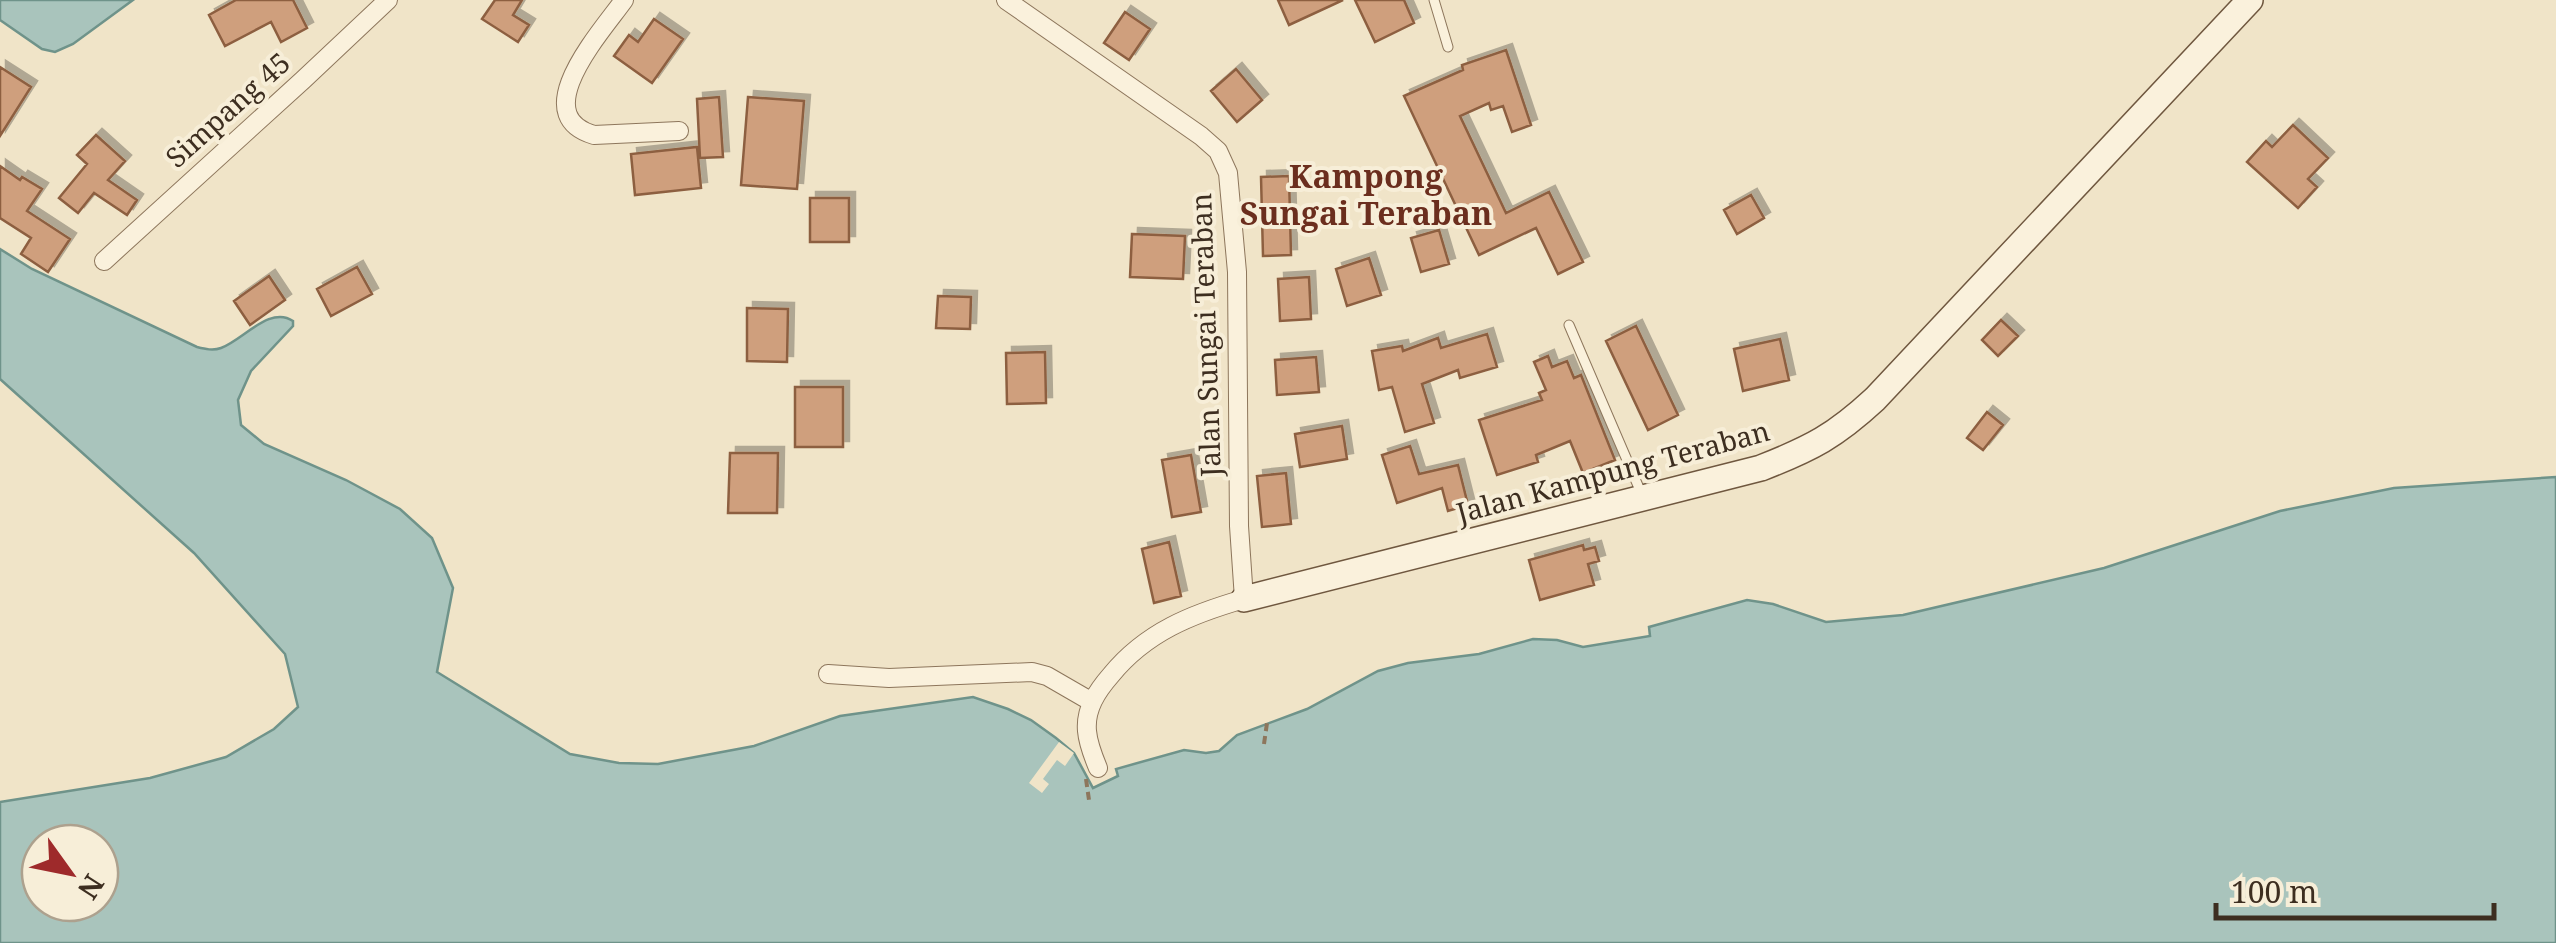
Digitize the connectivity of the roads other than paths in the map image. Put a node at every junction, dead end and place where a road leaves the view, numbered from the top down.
1 (388, 0) edge
2 (624, 0) edge
3 (1006, 0) edge
4 (1434, 0) edge
5 (2250, 0) edge
6 (1448, 47) dead end
7 (679, 131) dead end
8 (104, 261) dead end
9 (1569, 325) dead end
10 (1643, 497) junction
11 (1244, 599) junction
12 (828, 674) dead end
13 (1092, 702) junction
14 (1092, 772) road end

1 - 8 street, Simpang 45
2 - 7 street
3 - 11 street, Jalan Sungai Teraban
4 - 6 lane
5 - 10 street, Jalan Kampung Teraban
9 - 10 lane
10 - 11 street, Jalan Kampung Teraban
11 - 13 street, Jalan Kampung Teraban
12 - 13 street
13 - 14 street

